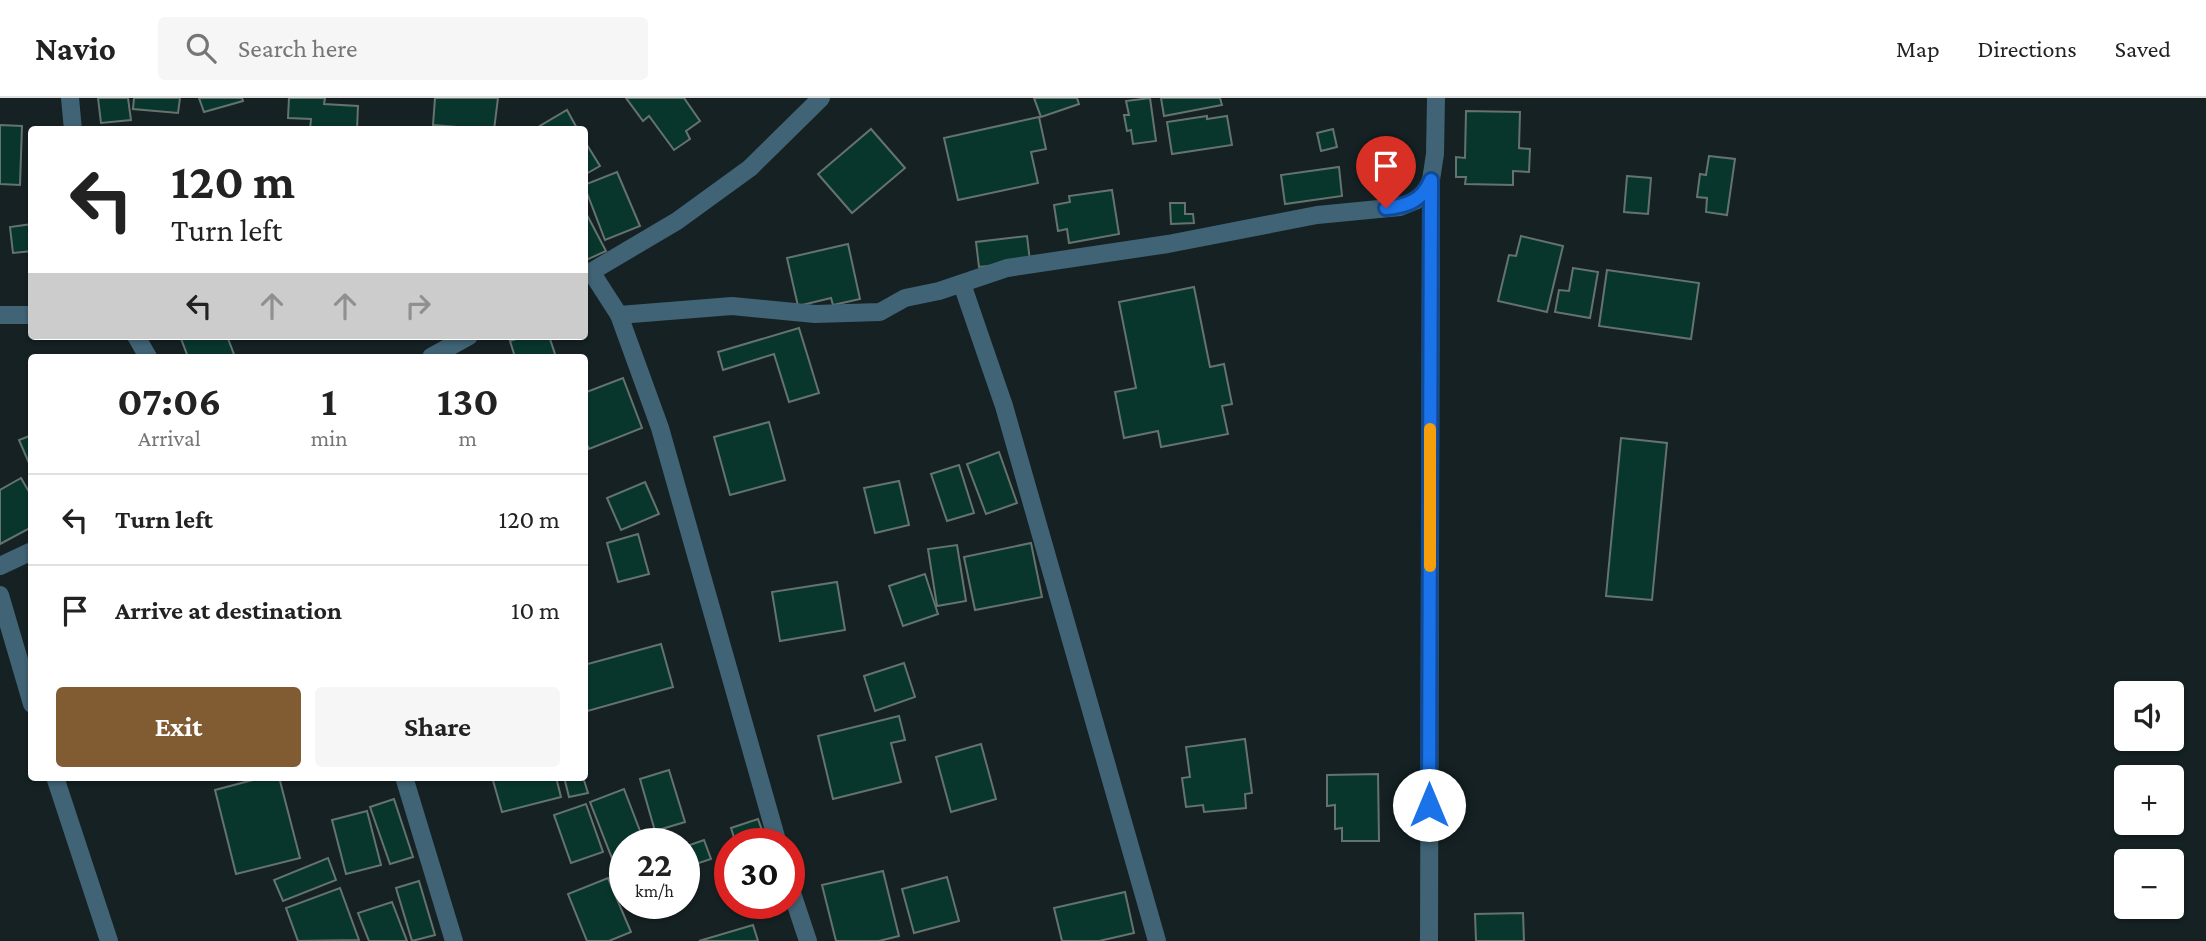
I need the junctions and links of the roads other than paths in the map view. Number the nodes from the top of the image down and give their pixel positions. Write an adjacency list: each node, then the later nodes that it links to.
1 (70, 98): 4 (street)
2 (821, 98): 6 (street)
3 (1436, 98): 5 (street)
4 (73, 126)
5 (1431, 180): 7 (street); 25 (street)
6 (588, 274): 10 (street)
7 (962, 284): 10 (street); 24 (street)
8 (0, 315): 9 (street)
9 (28, 315)
10 (619, 315): 19 (street)
11 (462, 340): 12 (street)
12 (436, 354)
13 (28, 553): 14 (street)
14 (0, 566)
15 (0, 595): 16 (street)
16 (28, 690)
17 (56, 781): 21 (street)
18 (405, 781): 22 (street)
19 (773, 828)
20 (801, 919): 23 (street)
21 (109, 941)
22 (454, 941)
23 (808, 941)
24 (1157, 941)
25 (1429, 941)

